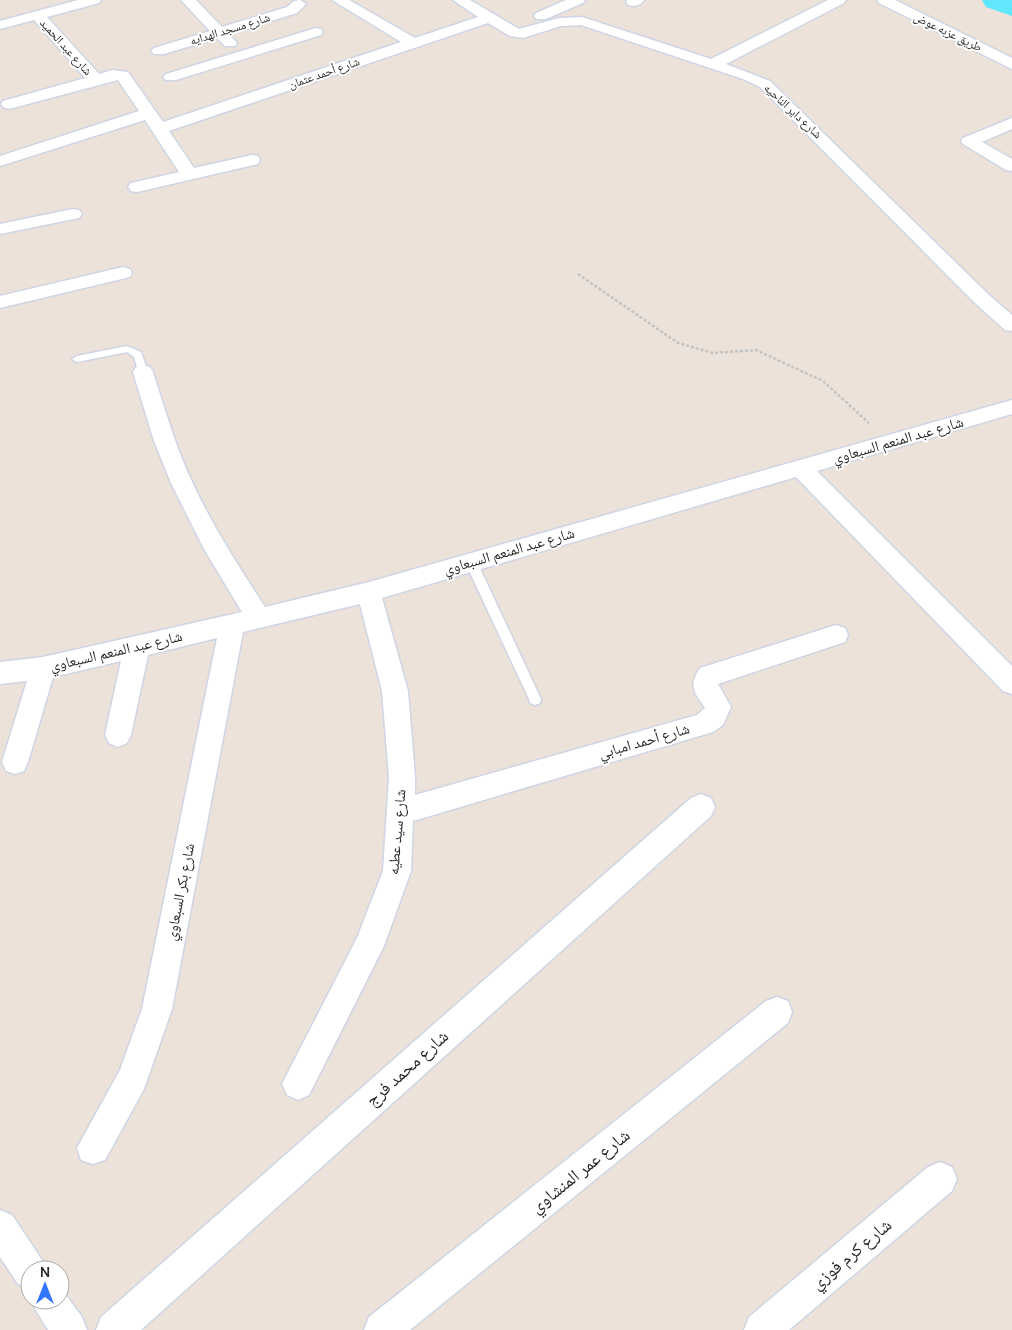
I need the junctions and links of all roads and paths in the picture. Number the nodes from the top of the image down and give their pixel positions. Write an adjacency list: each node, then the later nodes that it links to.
1 (94, 0): 11 (street)
2 (188, 0): 16 (street)
3 (278, 0): 10 (street)
4 (315, 0): 10 (street)
5 (339, 0): 18 (street)
6 (460, 0): 13 (street, شارع داير الناحيه)
7 (578, 0): 15 (street)
8 (839, 0): 21 (street)
9 (884, 0): 22 (street, طريق عزبه عوض)
10 (299, 4): 16 (street, شارع مسجد الهدايه)
11 (50, 5): 12 (street)
12 (37, 15): 14 (street); 24 (street, شارع عبد الحميد)
13 (489, 18): 15 (street, شارع داير الناحيه); 18 (street, شارع أحمد عثمان)
14 (0, 25)
15 (508, 29): 21 (street, شارع داير الناحيه)
16 (220, 32): 19 (street, شارع مسجد الهدايه); 20 (street)
17 (316, 32): 20 (street)
18 (413, 43): 28 (street, شارع أحمد عثمان)
19 (159, 51)
20 (242, 55): 23 (street)
21 (713, 64): 39 (street, شارع داير الناحيه)
22 (1012, 64)
23 (171, 77)
24 (95, 79): 25 (street); 26 (street)
25 (9, 104)
26 (149, 114): 28 (street); 30 (street)
27 (1012, 123): 31 (street)
28 (159, 129): 32 (street)
29 (252, 160): 32 (street)
30 (0, 161)
31 (1012, 166)
32 (190, 175): 33 (street)
33 (137, 187)
34 (73, 214): 35 (street)
35 (0, 229)
36 (122, 273): 38 (street)
37 (578, 274): 43 (path)
38 (0, 302)
39 (1012, 325)
40 (77, 359): 41 (lane)
41 (144, 372): 47 (street)
42 (1012, 407): 43 (street, شارع عبد المنعم السبعاوي)
43 (890, 442): 44 (street, شارع عبد المنعم السبعاوي)
44 (800, 468): 45 (street, شارع عبد المنعم السبعاوي); 52 (street)
45 (471, 562): 46 (street, شارع عبد المنعم السبعاوي); 53 (lane)
46 (369, 592): 47 (street, شارع عبد المنعم السبعاوي); 57 (street, شارع سيد عطيه)
47 (245, 621): 49 (street, شارع عبد المنعم السبعاوي); 60 (street, شارع بكر السبعاوي)
48 (836, 635): 57 (street, شارع أحمد امبابي)
49 (137, 647): 50 (street, شارع عبد المنعم السبعاوي); 54 (street)
50 (43, 668): 51 (street, شارع عبد المنعم السبعاوي); 55 (street)
51 (0, 673)
52 (1012, 683)
53 (535, 699)
54 (118, 734)
55 (15, 762)
56 (701, 807): 66 (street, شارع محمد فرج)
57 (400, 812): 59 (street, شارع سيد عطيه)
58 (777, 1012): 67 (street, شارع عمر المنشاوي)
59 (298, 1084)
60 (93, 1148)
61 (940, 1178): 68 (street, شارع كرم فوزي)
62 (0, 1227): 63 (street)
63 (22, 1260)
64 (56, 1310): 65 (street)
65 (69, 1330)
66 (114, 1330)
67 (382, 1330)
68 (762, 1330)

